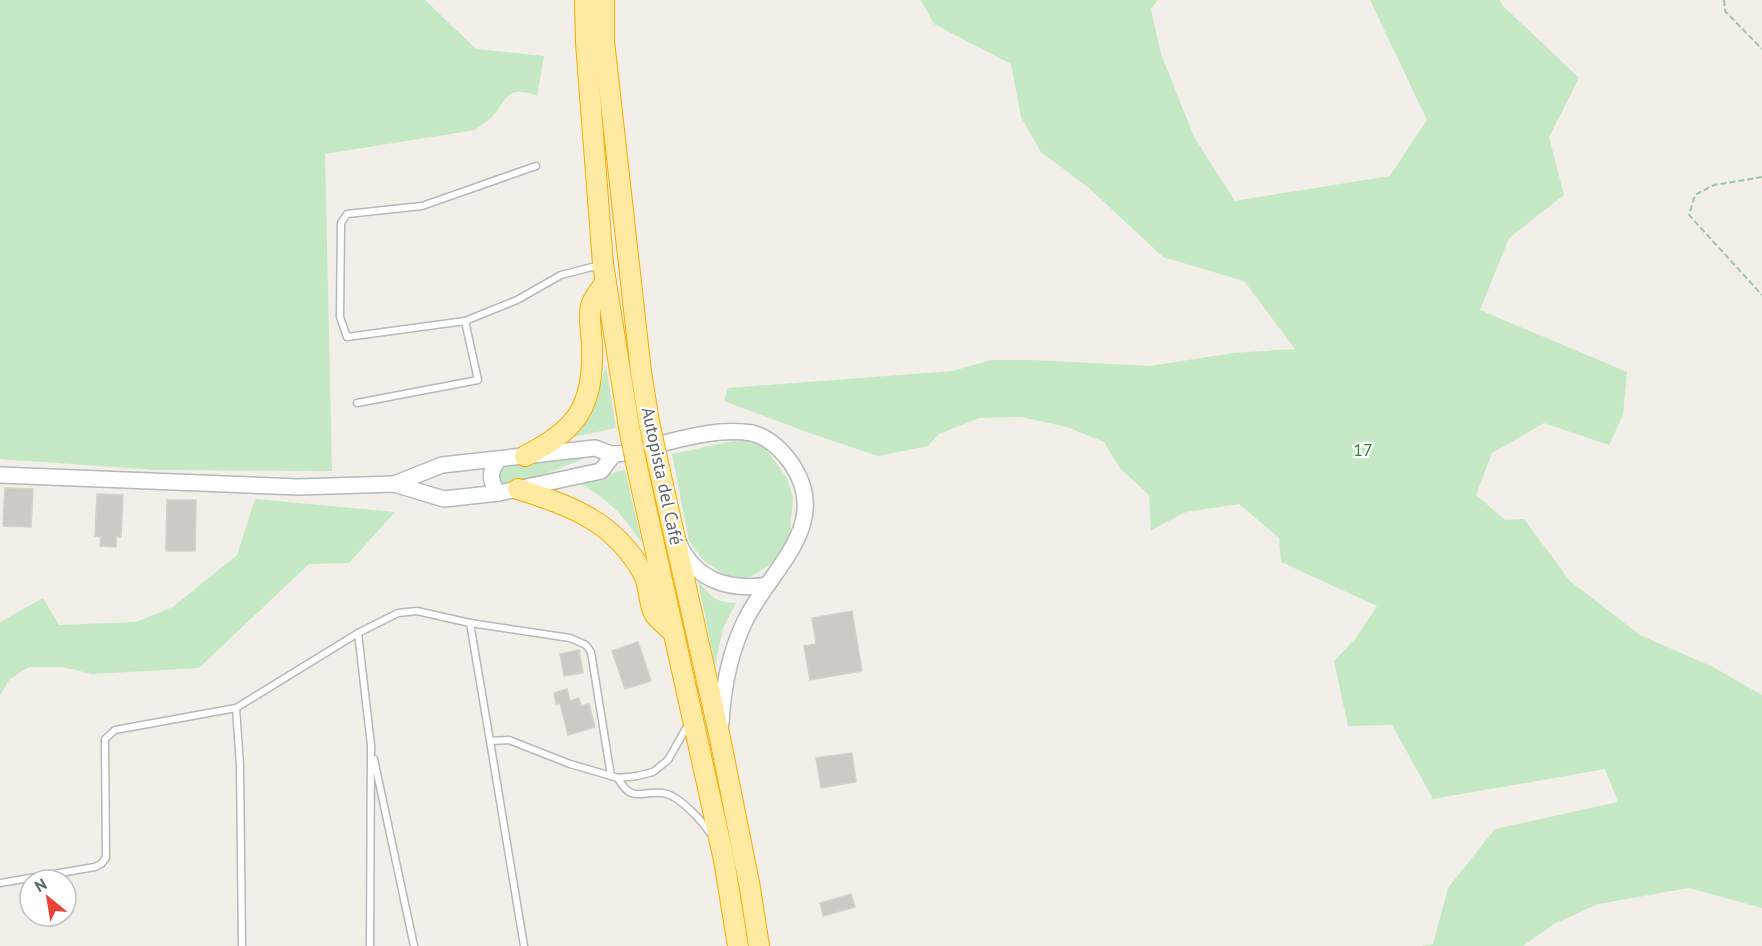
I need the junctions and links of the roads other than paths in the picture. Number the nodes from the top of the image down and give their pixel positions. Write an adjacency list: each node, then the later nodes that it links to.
1 (585, 0): 4 (highway, Autopista del Café)
2 (604, 0): 13 (highway, Autopista del Café, bridge)
3 (536, 166): 5 (lane)
4 (604, 273): 5 (lane); 8 (highway); 17 (highway, Autopista del Café, bridge)
5 (465, 321): 6 (lane)
6 (357, 403)
7 (614, 454): 8 (street); 12 (street); 14 (street)
8 (525, 456): 9 (street)
9 (499, 459): 11 (street); 12 (street)
10 (0, 475): 11 (street)
11 (394, 484): 12 (street)
12 (508, 491): 17 (highway)
13 (673, 531): 14 (street); 20 (highway, Autopista del Café)
14 (767, 585): 20 (street)
15 (470, 623): 16 (lane); 21 (lane); 23 (lane)
16 (358, 633): 18 (lane); 22 (lane)
17 (674, 633): 19 (highway, Autopista del Café)
18 (236, 708): 25 (lane); 26 (lane)
19 (692, 717): 23 (lane); 24 (highway, Autopista del Café)
20 (720, 738): 31 (highway, Autopista del Café)
21 (489, 741): 23 (lane); 29 (lane)
22 (371, 746): 27 (lane); 28 (lane)
23 (614, 777): 24 (lane)
24 (720, 846): 30 (highway, Autopista del Café)
25 (0, 883)
26 (242, 946)
27 (370, 946)
28 (414, 946)
29 (524, 946)
30 (738, 946)
31 (759, 946)

